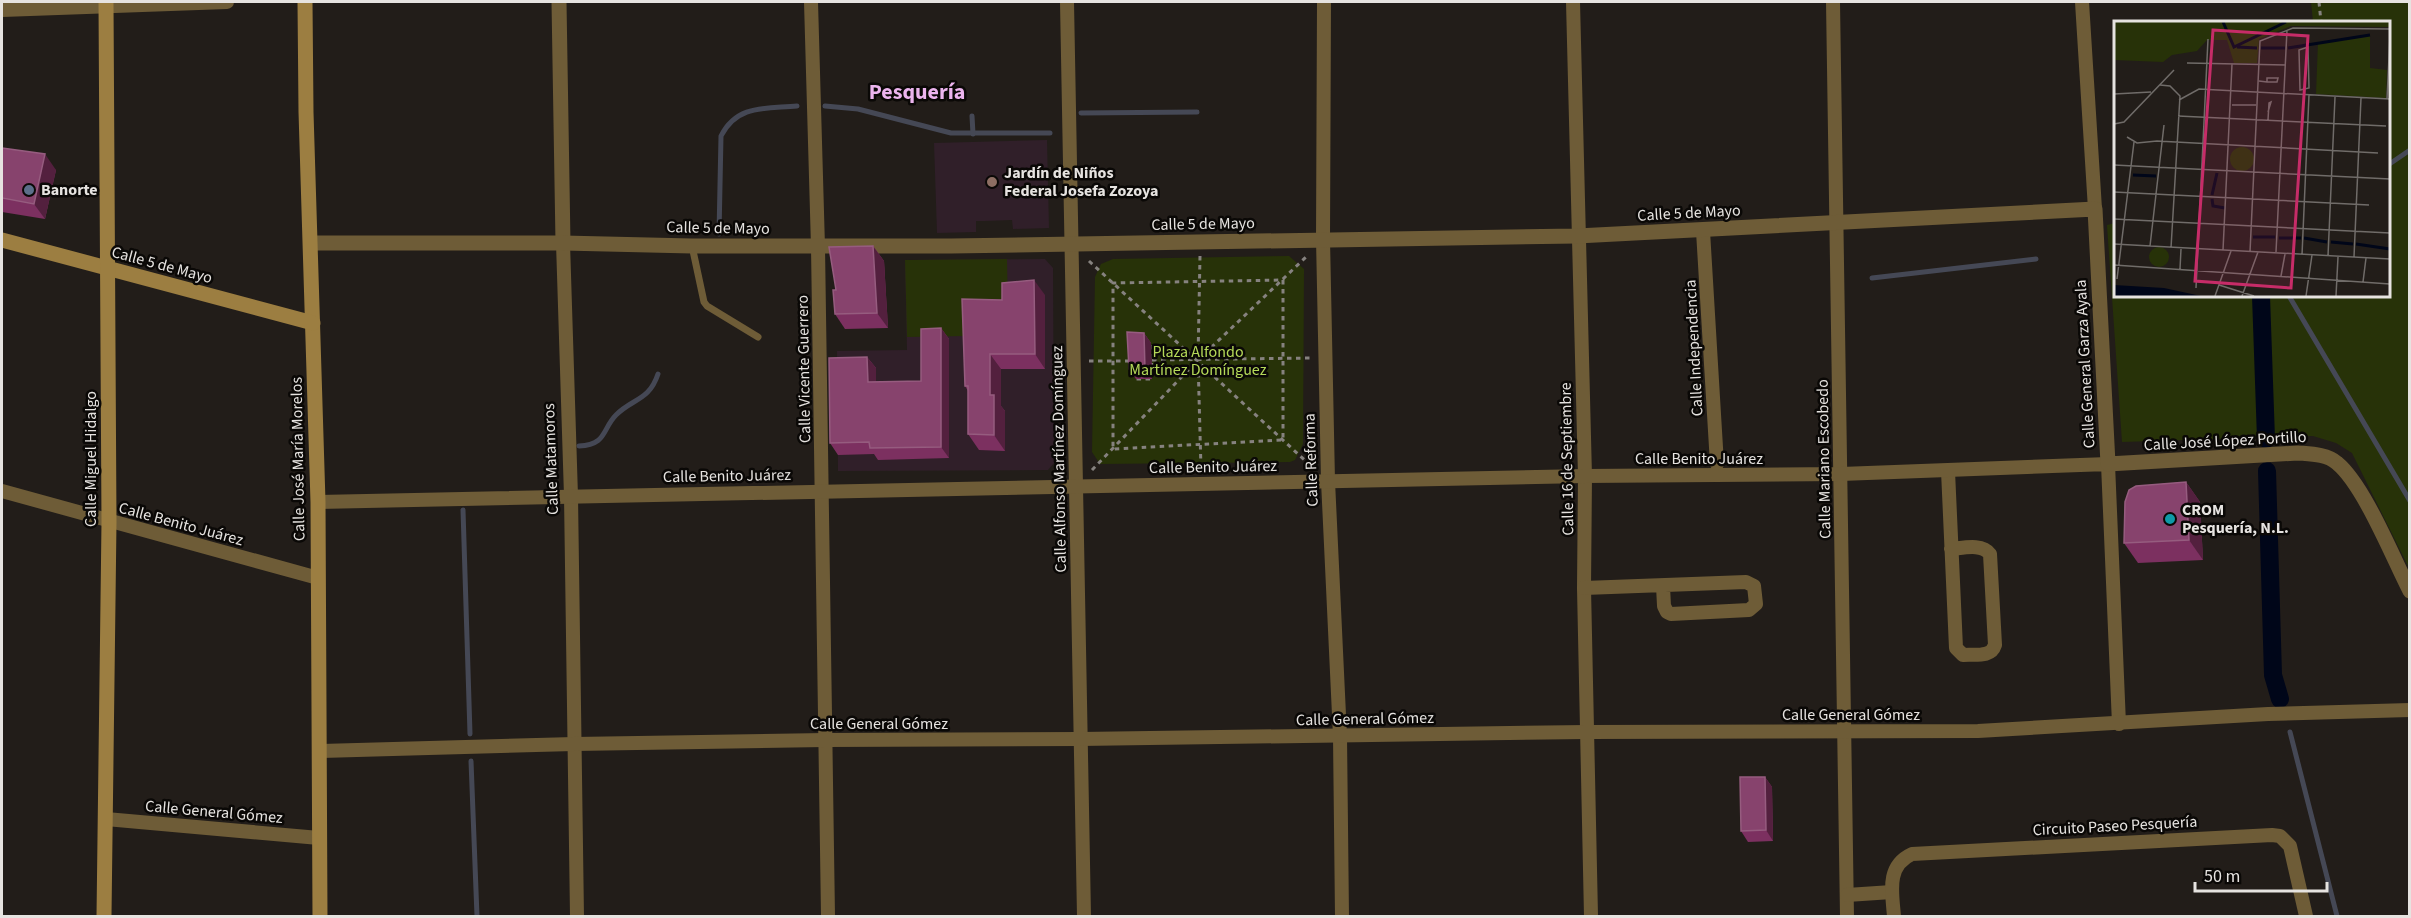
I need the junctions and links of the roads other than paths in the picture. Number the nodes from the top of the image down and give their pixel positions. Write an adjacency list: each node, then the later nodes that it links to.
1 (227, 2): 10 (street)
2 (305, 2): 18 (main road, Calle José María Morelos)
3 (560, 2): 19 (street, Calle Matamoros)
4 (811, 2): 22 (street, Calle Vicente Guerrero)
5 (1067, 2): 20 (street, Calle Alfonso Martínez Domínguez)
6 (1324, 2): 16 (street, Calle Reforma)
7 (1573, 2): 15 (street, Calle 16 de Septiembre)
8 (1833, 2): 13 (street, Calle Mariano Escobedo)
9 (2082, 2): 12 (street, Calle General Garza Ayala)
10 (106, 4): 11 (street); 23 (main road, Calle Miguel Hidalgo)
11 (2, 10)
12 (2095, 209): 13 (street, Calle 5 de Mayo); 27 (street, Calle General Garza Ayala)
13 (1836, 223): 14 (street, Calle 5 de Mayo); 29 (street, Calle Mariano Escobedo)
14 (1703, 231): 15 (street, Calle 5 de Mayo); 26 (street, Calle Independencia)
15 (1577, 236): 16 (street, Calle 5 de Mayo); 30 (street, Calle 16 de Septiembre)
16 (1323, 239): 20 (street, Calle 5 de Mayo); 31 (street, Calle Reforma)
17 (2, 240): 23 (main road, Calle 5 de Mayo)
18 (311, 243): 19 (street, Calle 5 de Mayo); 24 (main road, Calle José María Morelos)
19 (563, 243): 21 (street, Calle 5 de Mayo); 35 (street, Calle Matamoros)
20 (1072, 245): 22 (street, Calle 5 de Mayo); 32 (street, Calle Alfonso Martínez Domínguez)
21 (692, 246): 22 (street, Calle 5 de Mayo); 25 (lane)
22 (818, 247): 33 (street, Calle Vicente Guerrero)
23 (109, 269): 24 (main road, Calle 5 de Mayo); 37 (main road, Calle Miguel Hidalgo)
24 (313, 323): 36 (main road, Calle José María Morelos)
25 (758, 337)
26 (1717, 464)
27 (2109, 464): 28 (street, Calle Benito Juárez); 42 (street, Calle José López Portillo); 44 (street, Calle General Garza Ayala)
28 (1948, 471): 29 (street, Calle Benito Juárez); 38 (street)
29 (1841, 474): 30 (street, Calle Benito Juárez); 46 (street, Calle Mariano Escobedo)
30 (1585, 476): 31 (street, Calle Benito Juárez); 41 (street, Calle 16 de Septiembre)
31 (1328, 481): 32 (street, Calle Benito Juárez); 47 (street, Calle Reforma)
32 (1076, 486): 33 (street, Calle Benito Juárez); 48 (street, Calle Alfonso Martínez Domínguez)
33 (822, 490): 35 (street, Calle Benito Juárez); 49 (street, Calle Vicente Guerrero)
34 (2, 491): 37 (street, Calle Benito Juárez)
35 (571, 496): 36 (street, Calle Benito Juárez); 50 (street, Calle Matamoros)
36 (318, 502): 39 (main road, Calle José María Morelos)
37 (109, 522): 39 (street, Calle Benito Juárez); 52 (main road, Calle Miguel Hidalgo)
38 (1951, 549): 38 (street)
39 (318, 578): 51 (main road, Calle José María Morelos)
40 (1663, 586): 40 (street); 41 (street)
41 (1584, 588): 45 (street, Calle 16 de Septiembre)
42 (2409, 591)
43 (2409, 710): 44 (street, Calle General Gómez)
44 (2119, 724): 46 (street, Calle General Gómez)
45 (1587, 732): 46 (street, Calle General Gómez); 47 (street, Calle General Gómez); 62 (street, Calle 16 de Septiembre)
46 (1843, 732): 55 (street, Calle Mariano Escobedo)
47 (1340, 736): 48 (street, Calle General Gómez); 61 (street, Calle Reforma)
48 (1080, 739): 49 (street, Calle General Gómez); 60 (street, Calle Alfonso Martínez Domínguez)
49 (825, 740): 50 (street, Calle General Gómez); 59 (street, Calle Vicente Guerrero)
50 (574, 744): 51 (street, Calle General Gómez); 58 (street, Calle Matamoros)
51 (321, 751): 53 (main road, Calle José María Morelos)
52 (106, 819): 53 (street, Calle General Gómez); 56 (main road, Calle Miguel Hidalgo)
53 (319, 838): 57 (main road, Calle José María Morelos)
54 (1892, 892): 55 (street); 64 (street, Circuito Paseo Pesquería); 65 (street, Circuito Paseo Pesquería)
55 (1847, 895): 63 (street, Calle Mariano Escobedo)
56 (104, 916)
57 (320, 916)
58 (577, 916)
59 (828, 916)
60 (1084, 916)
61 (1342, 916)
62 (1591, 916)
63 (1847, 916)
64 (1894, 916)
65 (2306, 916)

